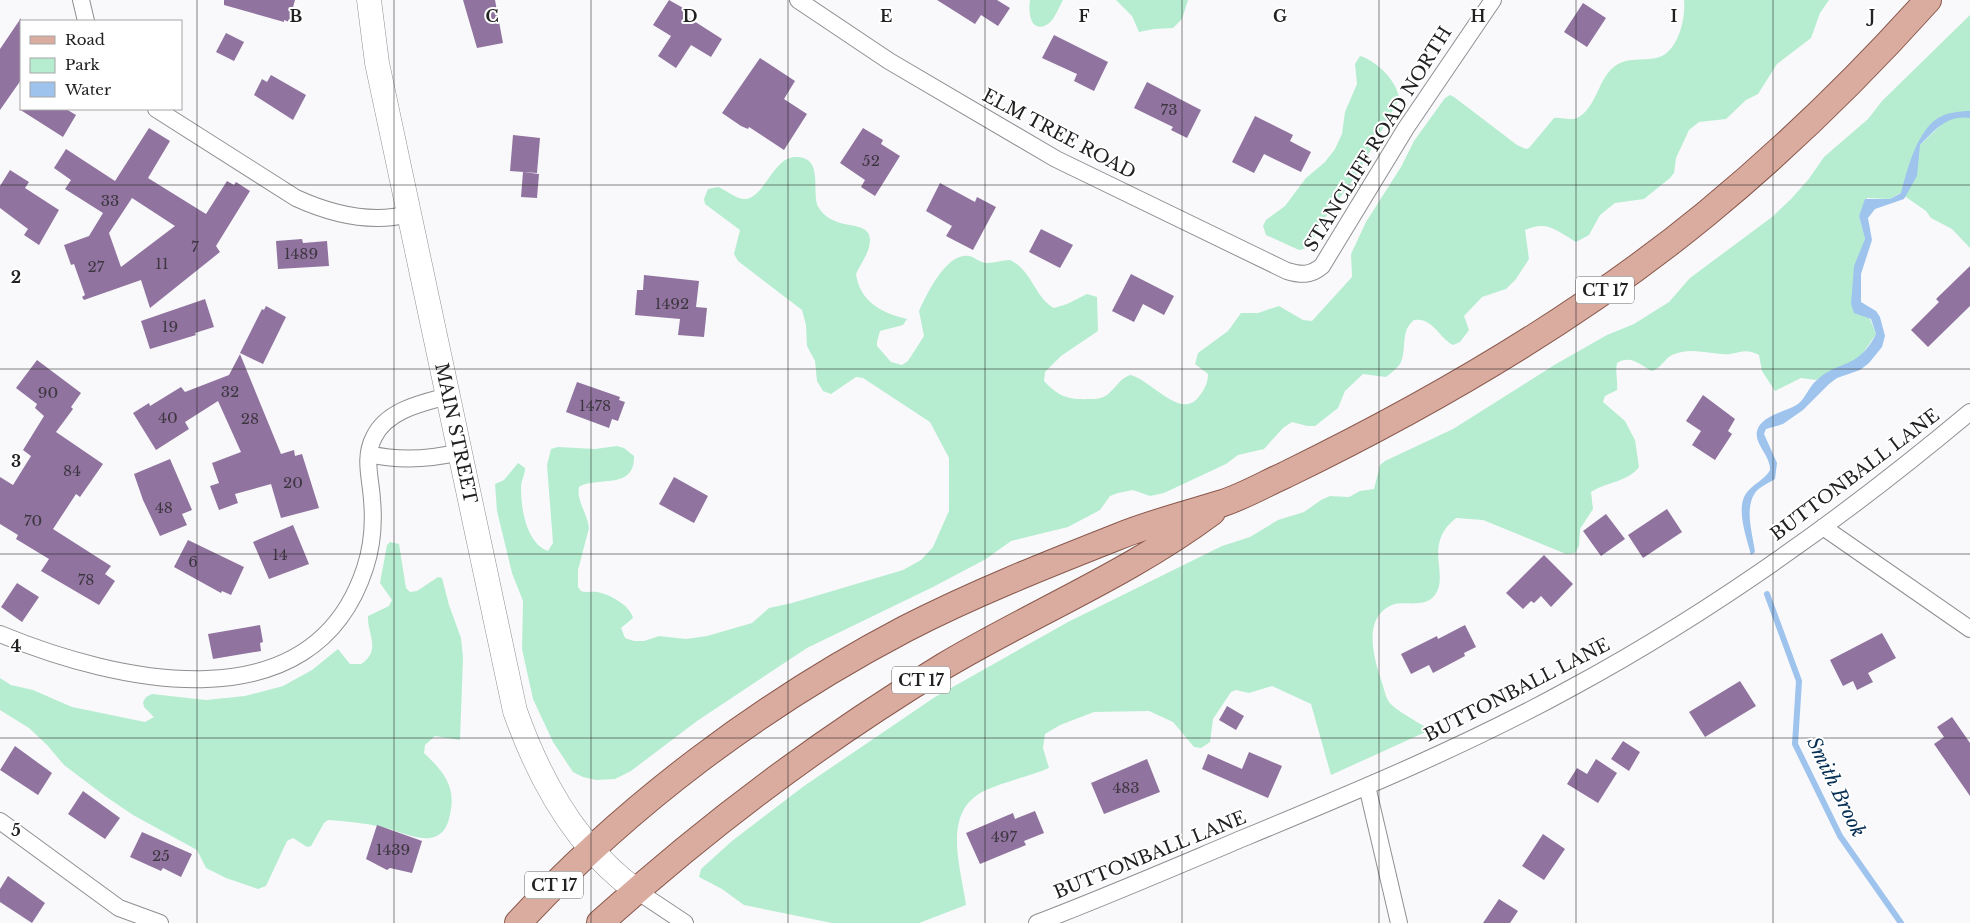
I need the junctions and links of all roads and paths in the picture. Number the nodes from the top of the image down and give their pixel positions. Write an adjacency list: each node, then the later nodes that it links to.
1 (80, 0): 6 (street)
2 (368, 0): 8 (main road, MAIN STREET)
3 (798, 0): 9 (street, ELM TREE ROAD)
4 (1492, 0): 9 (street, STANCLIFF ROAD NORTH)
5 (1928, 0): 14 (main road, CT 17)
6 (86, 20)
7 (158, 110): 8 (street)
8 (409, 214): 10 (main road, MAIN STREET)
9 (1313, 274)
10 (448, 396): 12 (main road, MAIN STREET); 13 (street)
11 (1970, 412): 15 (street, BUTTONBALL LANE)
12 (460, 452): 13 (street); 20 (main road, MAIN STREET)
13 (369, 454): 17 (street)
14 (1226, 502): 20 (main road, CT 17); 21 (main road, CT 17)
15 (1823, 527): 16 (street); 18 (street, BUTTONBALL LANE)
16 (1970, 629)
17 (0, 634)
18 (1367, 786): 26 (street, BUTTONBALL LANE); 27 (street)
19 (0, 821): 22 (street)
20 (592, 849): 21 (main road, MAIN STREET); 23 (main road, CT 17)
21 (637, 891): 24 (main road, CT 17); 25 (street)
22 (160, 923)
23 (518, 923)
24 (600, 923)
25 (685, 923)
26 (1037, 923)
27 (1399, 923)

